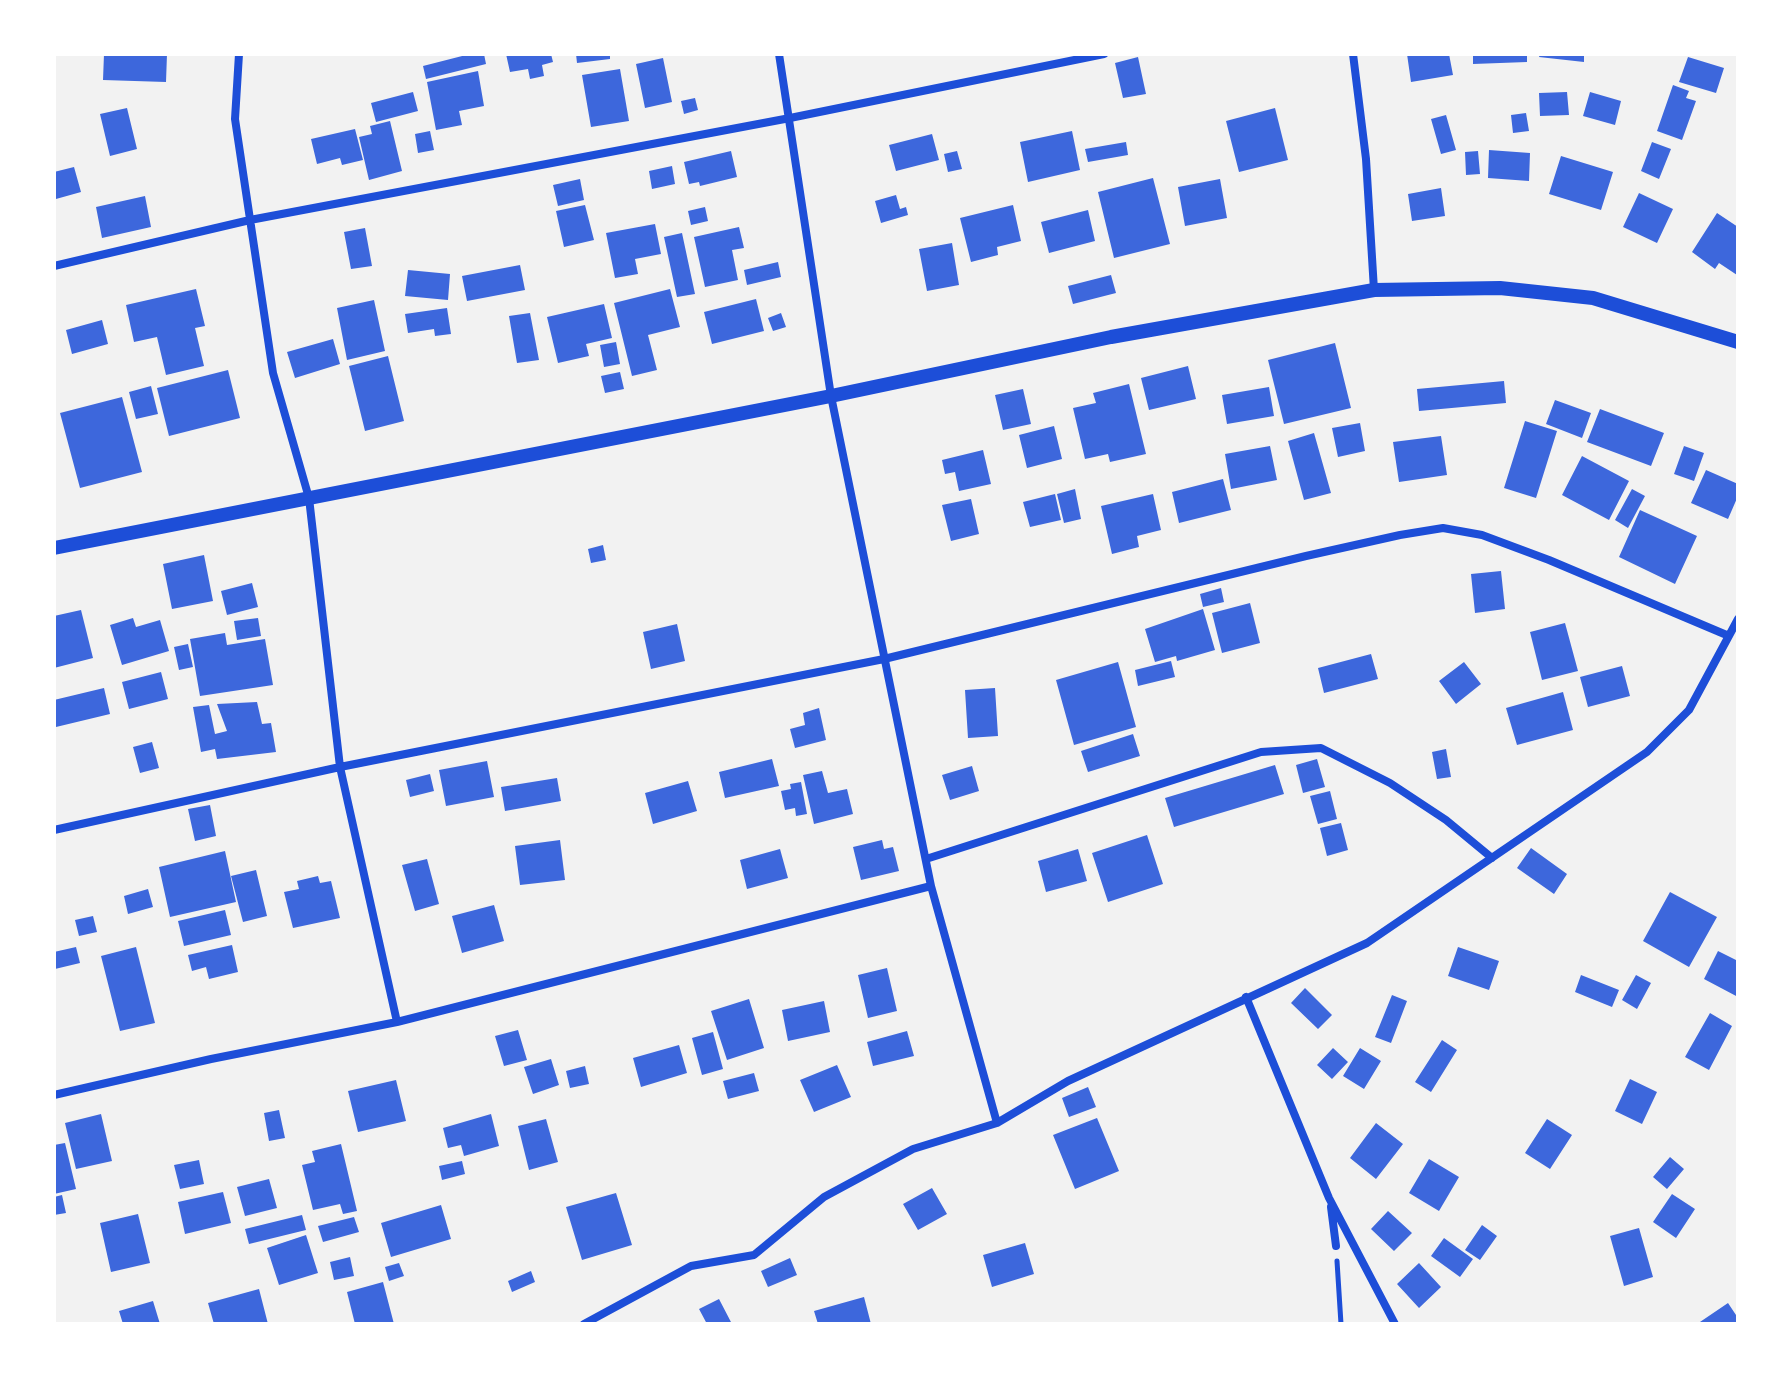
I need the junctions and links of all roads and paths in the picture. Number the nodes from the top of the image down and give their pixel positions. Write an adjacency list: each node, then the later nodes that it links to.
1 (239, 54): 6 (street)
2 (779, 54): 5 (street)
3 (1104, 54): 5 (street)
4 (1353, 54): 8 (street)
5 (790, 118): 6 (street); 10 (street)
6 (250, 220): 7 (street); 11 (street)
7 (54, 266)
8 (1374, 290): 9 (street); 10 (street)
9 (1738, 342)
10 (831, 396): 11 (street); 15 (street)
11 (309, 498): 12 (street); 16 (street)
12 (54, 548)
13 (1738, 619): 14 (street)
14 (1729, 636): 15 (street); 18 (street)
15 (884, 659): 16 (street); 19 (street)
16 (340, 767): 17 (street); 22 (street)
17 (54, 830)
18 (1492, 858): 19 (street); 21 (street)
19 (926, 859): 20 (street)
20 (931, 886): 22 (street); 24 (street)
21 (1246, 997): 24 (street); 25 (street)
22 (397, 1022): 23 (street)
23 (54, 1095)
24 (997, 1123): 27 (street)
25 (1329, 1198): 26 (street); 29 (street)
26 (1336, 1246): 28 (path)
27 (584, 1324)
28 (1341, 1324)
29 (1395, 1324)

